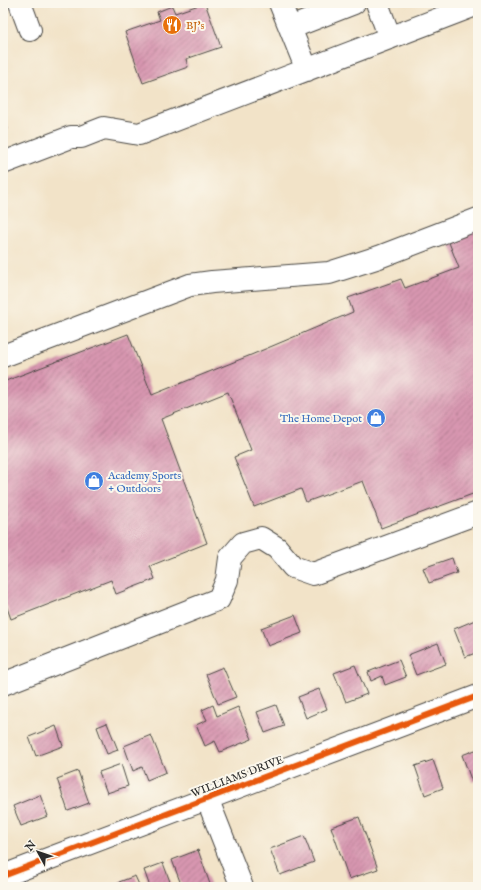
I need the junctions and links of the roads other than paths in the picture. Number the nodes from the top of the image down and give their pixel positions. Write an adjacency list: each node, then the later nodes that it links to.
1 (20, 3): 7 (street)
2 (280, 3): 6 (street)
3 (354, 3): 6 (street)
4 (377, 3): 8 (street)
5 (478, 4): 8 (street)
6 (290, 28): 9 (street)
7 (30, 30)
8 (390, 38): 9 (street)
9 (307, 70): 10 (street)
10 (3, 163)
11 (478, 219): 12 (street)
12 (3, 356)
13 (478, 513): 14 (street)
14 (3, 684)
15 (478, 696): 16 (street, WILLIAMS DRIVE)
16 (207, 798): 17 (street, WILLIAMS DRIVE); 18 (street)
17 (3, 876)
18 (242, 887)

